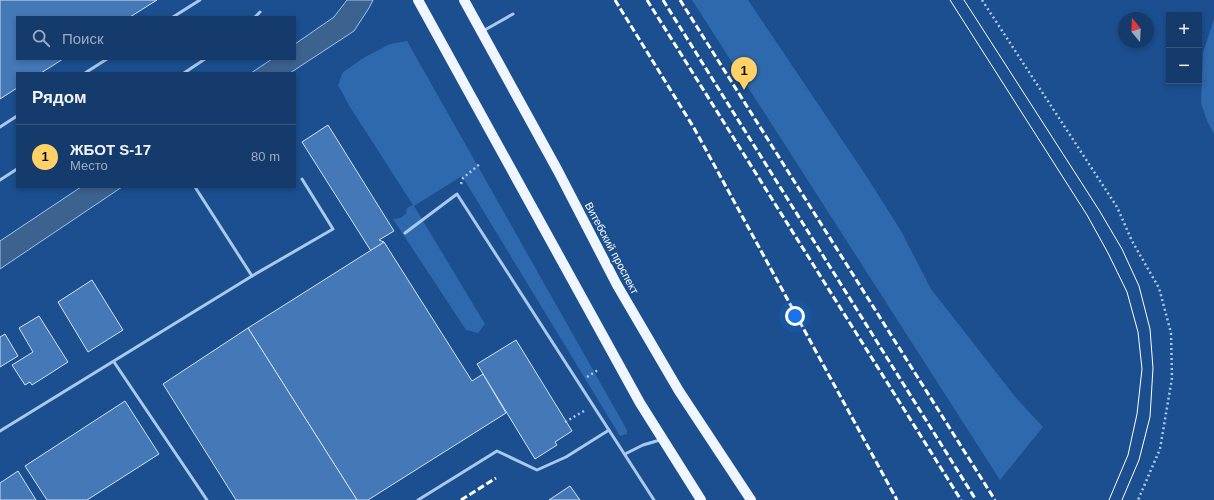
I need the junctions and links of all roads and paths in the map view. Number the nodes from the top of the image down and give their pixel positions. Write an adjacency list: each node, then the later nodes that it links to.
1 (200, 0): 7 (lane)
2 (418, 0): 31 (main road)
3 (464, 0): 9 (main road, Витебский проспект)
4 (982, 0): 38 (path)
5 (260, 12): 8 (lane)
6 (513, 14): 9 (lane)
7 (175, 16)
8 (256, 16)
9 (481, 32): 37 (main road, Витебский проспект)
10 (105, 60): 12 (lane)
11 (204, 60): 13 (lane)
12 (87, 72)
13 (186, 72)
14 (16, 117): 15 (lane)
15 (0, 127)
16 (481, 163): 18 (path)
17 (16, 170): 20 (lane)
18 (463, 178)
19 (302, 179): 23 (lane)
20 (0, 180)
21 (196, 188): 23 (lane)
22 (405, 233): 29 (lane)
23 (252, 276): 24 (lane)
24 (114, 362): 30 (lane); 33 (lane)
25 (598, 370): 26 (path)
26 (587, 377)
27 (571, 419): 28 (path)
28 (566, 422)
29 (609, 430): 32 (lane); 34 (lane)
30 (0, 431)
31 (662, 439): 32 (lane); 36 (main road)
32 (625, 454): 35 (lane)
33 (207, 500)
34 (418, 500)
35 (654, 500)
36 (701, 500)
37 (751, 500)
38 (1138, 500)

